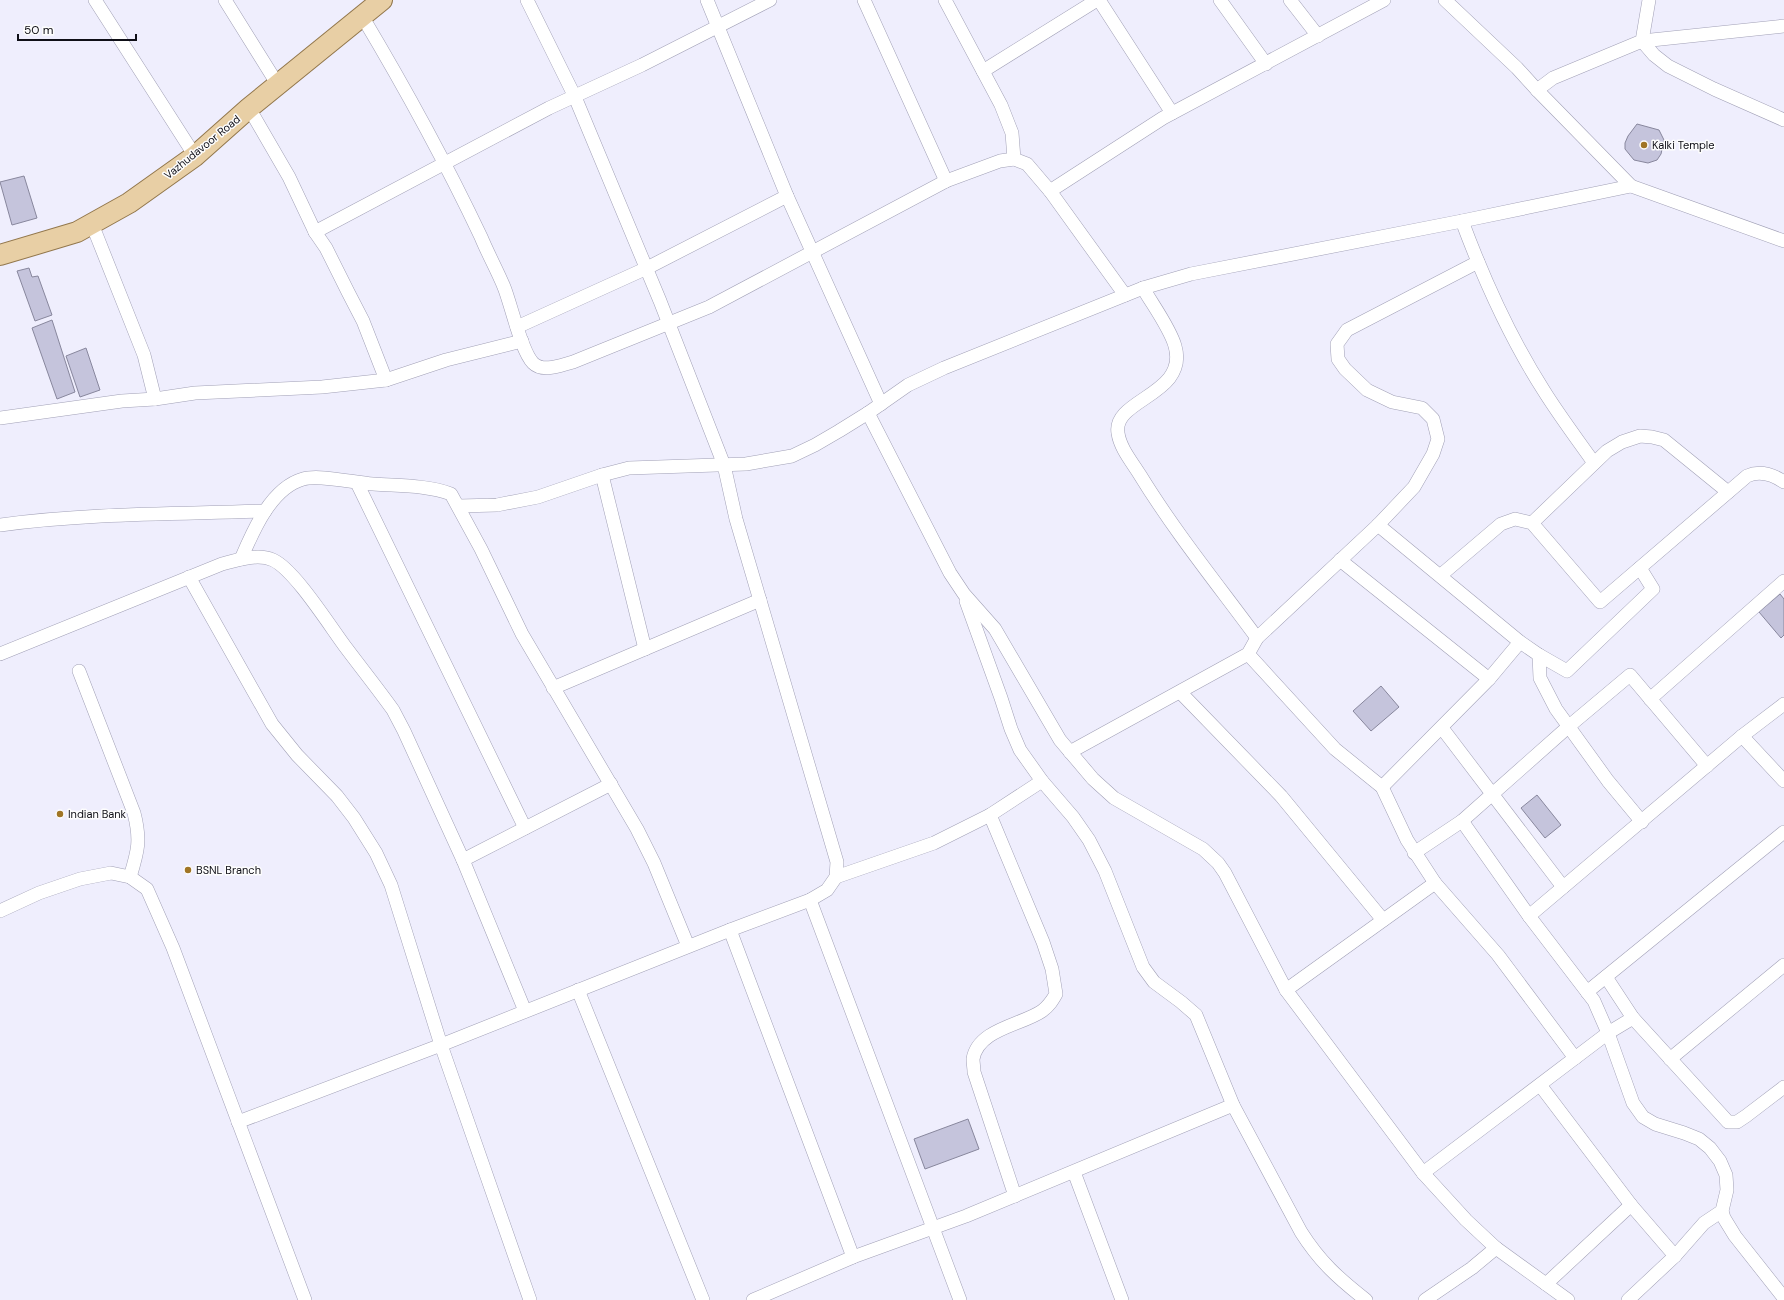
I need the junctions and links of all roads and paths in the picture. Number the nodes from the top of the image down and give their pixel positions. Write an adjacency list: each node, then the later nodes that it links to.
1 (95, 0): 28 (street)
2 (225, 0): 22 (street)
3 (382, 0): 15 (main road, Vazhudavoor Road)
4 (527, 0): 24 (street)
5 (707, 0): 17 (street)
6 (770, 0): 17 (street)
7 (864, 0): 31 (street)
8 (945, 0): 21 (street)
9 (1098, 0): 21 (street); 26 (street)
10 (1220, 0): 20 (street)
11 (1290, 0): 18 (street)
12 (1384, 0): 18 (street)
13 (1649, 0): 19 (street)
14 (1452, 2): 23 (street)
15 (362, 16): 22 (main road, Vazhudavoor Road); 30 (street)
16 (1784, 26): 19 (street)
17 (718, 27): 24 (street); 34 (street)
18 (1318, 36): 20 (street)
19 (1642, 41): 23 (street); 27 (street)
20 (1266, 64): 26 (street)
21 (983, 71): 29 (street)
22 (278, 85): 25 (main road, Vazhudavoor Road)
23 (1537, 90): 32 (street)
24 (575, 97): 30 (street); 42 (street)
25 (249, 108): 28 (main road, Vazhudavoor Road); 37 (street)
26 (1172, 113): 33 (street)
27 (1784, 120)
28 (195, 156): 36 (main road, Vazhudavoor Road)
29 (1014, 159): 31 (street); 33 (street)
30 (445, 163): 37 (street); 46 (street)
31 (946, 181): 39 (street)
32 (1631, 186): 35 (street); 38 (street)
33 (1050, 191): 44 (street)
34 (787, 196): 39 (street); 42 (street)
35 (1462, 221): 41 (street); 43 (street)
36 (92, 224): 40 (main road, Vazhudavoor Road); 49 (street)
37 (316, 232): 48 (street)
38 (1784, 241)
39 (811, 252): 45 (street); 50 (street)
40 (0, 255)
41 (1478, 262): 53 (street); 63 (street)
42 (647, 268): 45 (street); 46 (street)
43 (1143, 288): 44 (street); 72 (street)
44 (1125, 295): 50 (street)
45 (669, 325): 47 (street); 54 (street)
46 (517, 327): 47 (street)
47 (522, 341): 48 (street)
48 (386, 380): 49 (street)
49 (155, 400): 52 (street)
50 (881, 404): 51 (street)
51 (868, 413): 54 (street); 70 (street)
52 (0, 418)
53 (1594, 463): 58 (street); 61 (street)
54 (724, 465): 55 (street); 71 (street)
55 (602, 475): 59 (street); 74 (street)
56 (1784, 482): 58 (street)
57 (357, 483): 59 (street); 60 (street); 97 (street)
58 (1728, 492): 66 (street)
59 (459, 506): 80 (street)
60 (265, 511): 62 (street); 64 (street)
61 (1532, 523): 66 (street); 67 (street)
62 (0, 525)
63 (1378, 525): 65 (street); 67 (street)
64 (240, 559): 68 (street); 100 (street)
65 (1340, 560): 72 (street); 79 (street)
66 (1640, 568): 77 (street)
67 (1440, 576): 73 (street)
68 (189, 578): 75 (street); 119 (street)
69 (1784, 581): 82 (street)
70 (964, 594): 87 (street); 89 (street)
71 (760, 600): 74 (street); 102 (street)
72 (1257, 638): 76 (street)
73 (1520, 642): 77 (street); 79 (street)
74 (645, 649): 80 (street)
75 (0, 654)
76 (1248, 654): 81 (street); 92 (street)
77 (1539, 655): 84 (street)
78 (79, 670): 101 (street)
79 (1489, 679): 85 (street)
80 (553, 688): 91 (street)
81 (1180, 692): 87 (street); 108 (street)
82 (1650, 699): 84 (street); 88 (street)
83 (1784, 704): 86 (street)
84 (1568, 727): 93 (street); 96 (street)
85 (1442, 728): 92 (street); 93 (street)
86 (1742, 736): 88 (street); 90 (street)
87 (1070, 752): 114 (street)
88 (1707, 766): 96 (street)
89 (1042, 781): 94 (street); 124 (street)
90 (1784, 781)
91 (611, 784): 97 (street); 110 (street)
92 (1382, 787): 99 (street)
93 (1492, 794): 95 (street); 104 (street)
94 (990, 815): 102 (street); 128 (street)
95 (1462, 821): 99 (street); 107 (street)
96 (1642, 822): 104 (street)
97 (525, 828): 100 (street)
98 (1784, 832): 112 (street)
99 (1414, 853): 103 (street)
100 (463, 860): 116 (street)
101 (130, 877): 106 (street); 125 (street)
102 (836, 878): 105 (street)
103 (1435, 883): 108 (street); 120 (street)
104 (1563, 887): 107 (street)
105 (810, 900): 109 (street); 131 (street)
106 (0, 911)
107 (1529, 916): 115 (street)
108 (1383, 920): 114 (street)
109 (730, 930): 110 (street); 134 (street)
110 (688, 946): 113 (street)
111 (1784, 965): 121 (street)
112 (1606, 977): 115 (street); 117 (street)
113 (578, 990): 116 (street); 139 (street)
114 (1286, 990): 127 (street)
115 (1586, 992): 118 (street)
116 (525, 1011): 119 (street)
117 (1633, 1018): 118 (street); 121 (street)
118 (1608, 1033): 120 (street); 130 (street)
119 (441, 1044): 125 (street); 138 (street)
120 (1575, 1058): 122 (street)
121 (1670, 1059): 123 (street)
122 (1540, 1085): 127 (street); 129 (street)
123 (1784, 1087)
124 (1233, 1106): 126 (street); 143 (street)
125 (238, 1122): 137 (street)
126 (1074, 1172): 128 (street); 142 (street)
127 (1423, 1173): 132 (street)
128 (1015, 1196): 131 (street)
129 (1632, 1204): 133 (street); 135 (street)
130 (1722, 1211): 133 (street); 136 (street)
131 (932, 1228): 134 (street); 141 (street)
132 (1496, 1248): 135 (street); 144 (street)
133 (1675, 1256): 146 (street)
134 (853, 1257): 140 (street)
135 (1546, 1284): 145 (street)
136 (1784, 1298)
137 (305, 1300)
138 (530, 1300)
139 (703, 1300)
140 (753, 1300)
141 (960, 1300)
142 (1122, 1300)
143 (1366, 1300)
144 (1425, 1300)
145 (1568, 1300)
146 (1628, 1300)

